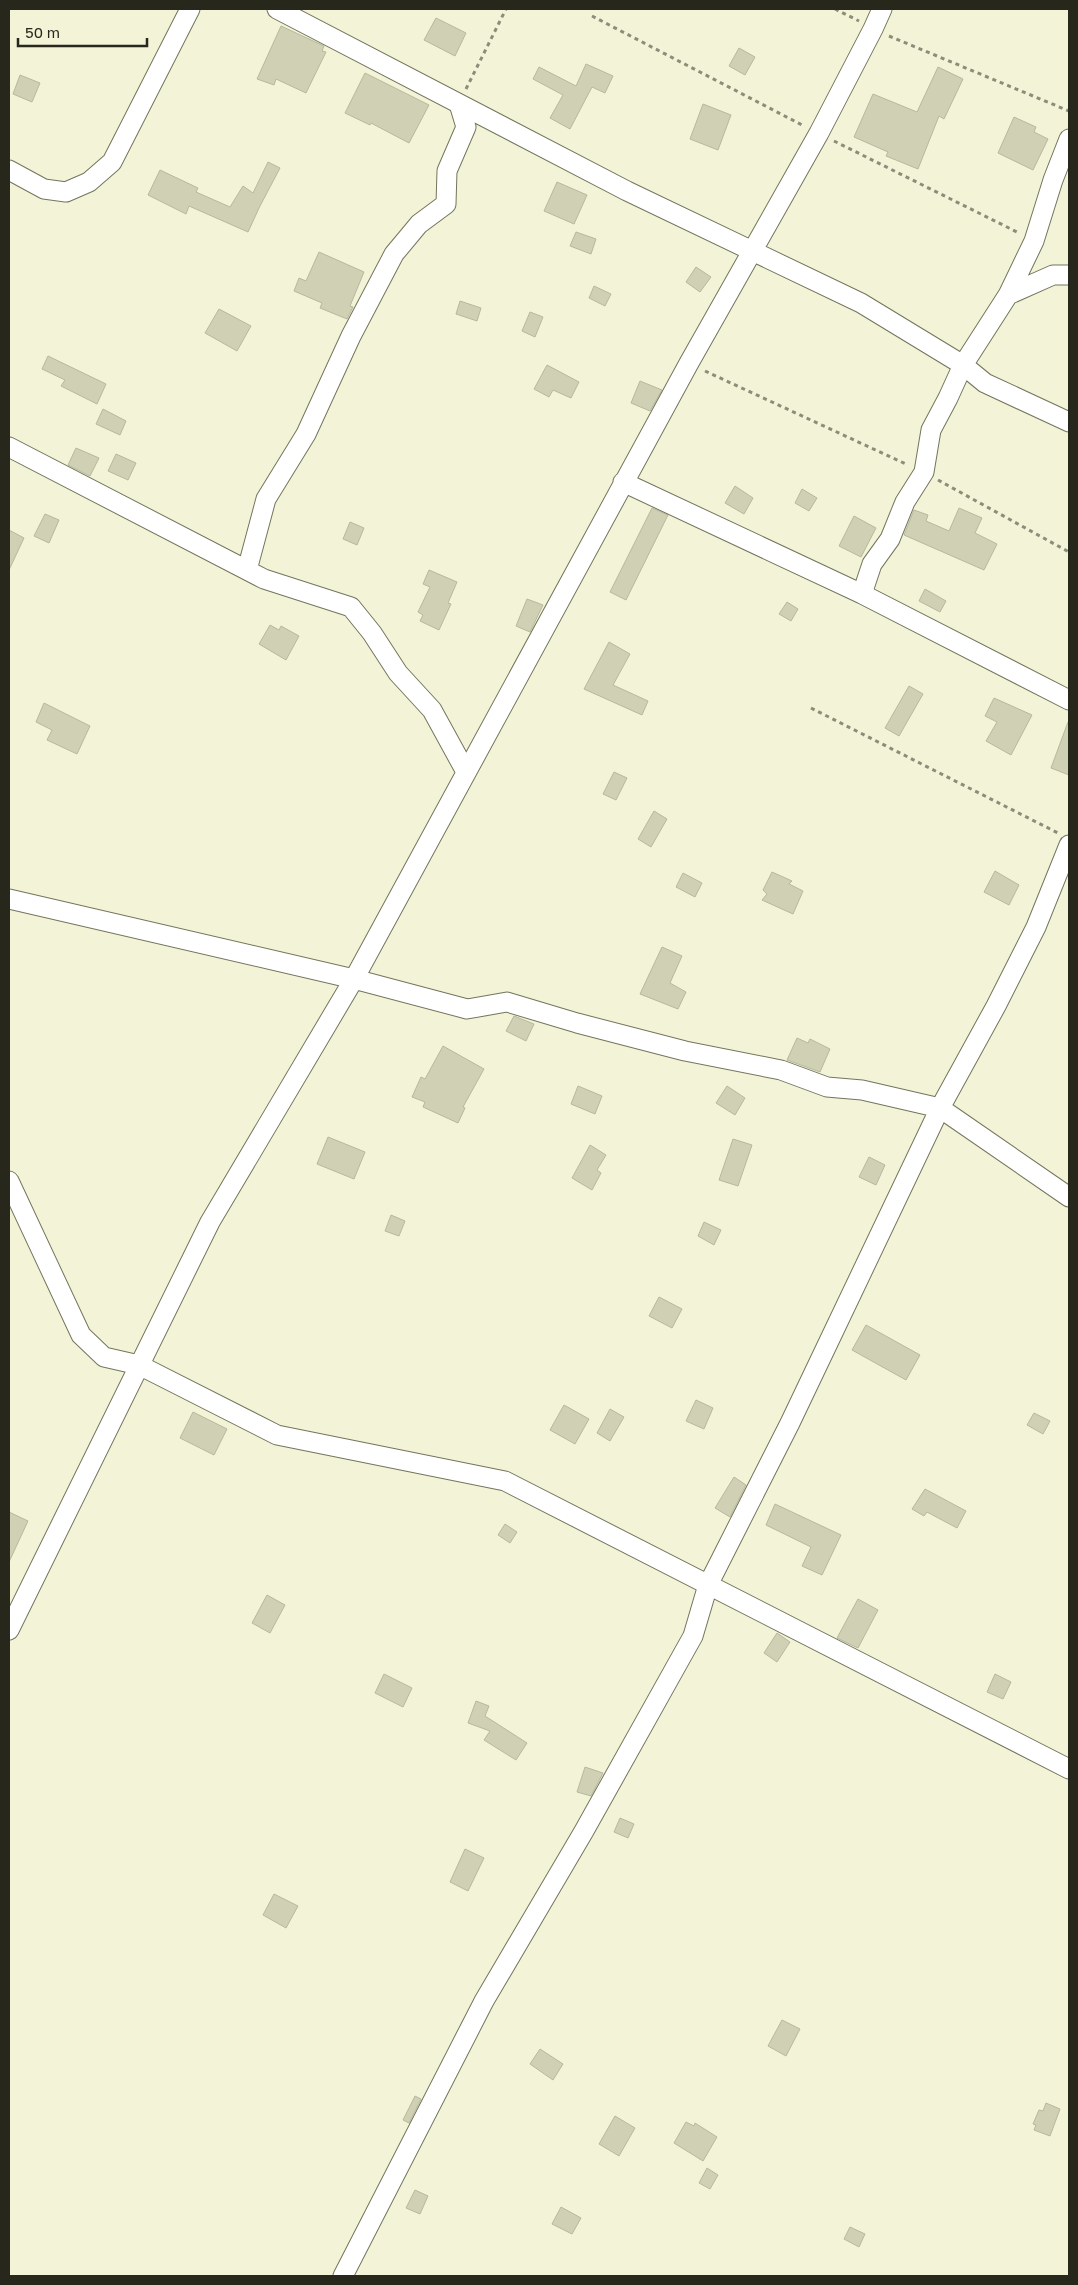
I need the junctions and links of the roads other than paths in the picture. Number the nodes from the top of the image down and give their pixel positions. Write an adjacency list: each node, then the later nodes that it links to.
1 (190, 9): 6 (street)
2 (277, 9): 4 (street)
3 (882, 9): 7 (street)
4 (459, 104): 7 (street); 14 (street)
5 (1069, 139): 9 (street)
6 (9, 170)
7 (752, 250): 10 (street); 13 (street)
8 (1069, 275): 9 (street)
9 (1008, 295): 10 (street)
10 (963, 365): 11 (street); 15 (street)
11 (1069, 422)
12 (9, 447): 14 (street)
13 (623, 482): 15 (street); 17 (street)
14 (247, 570): 17 (street)
15 (862, 594): 16 (street)
16 (1069, 700)
17 (466, 772): 20 (street)
18 (1065, 839): 21 (street)
19 (9, 899): 20 (street)
20 (354, 979): 21 (street); 24 (street)
21 (940, 1108): 23 (street); 25 (street)
22 (9, 1181): 24 (street)
23 (1069, 1197)
24 (139, 1364): 25 (street); 26 (street)
25 (708, 1585): 27 (street); 28 (street)
26 (9, 1630)
27 (1069, 1769)
28 (342, 2276)

